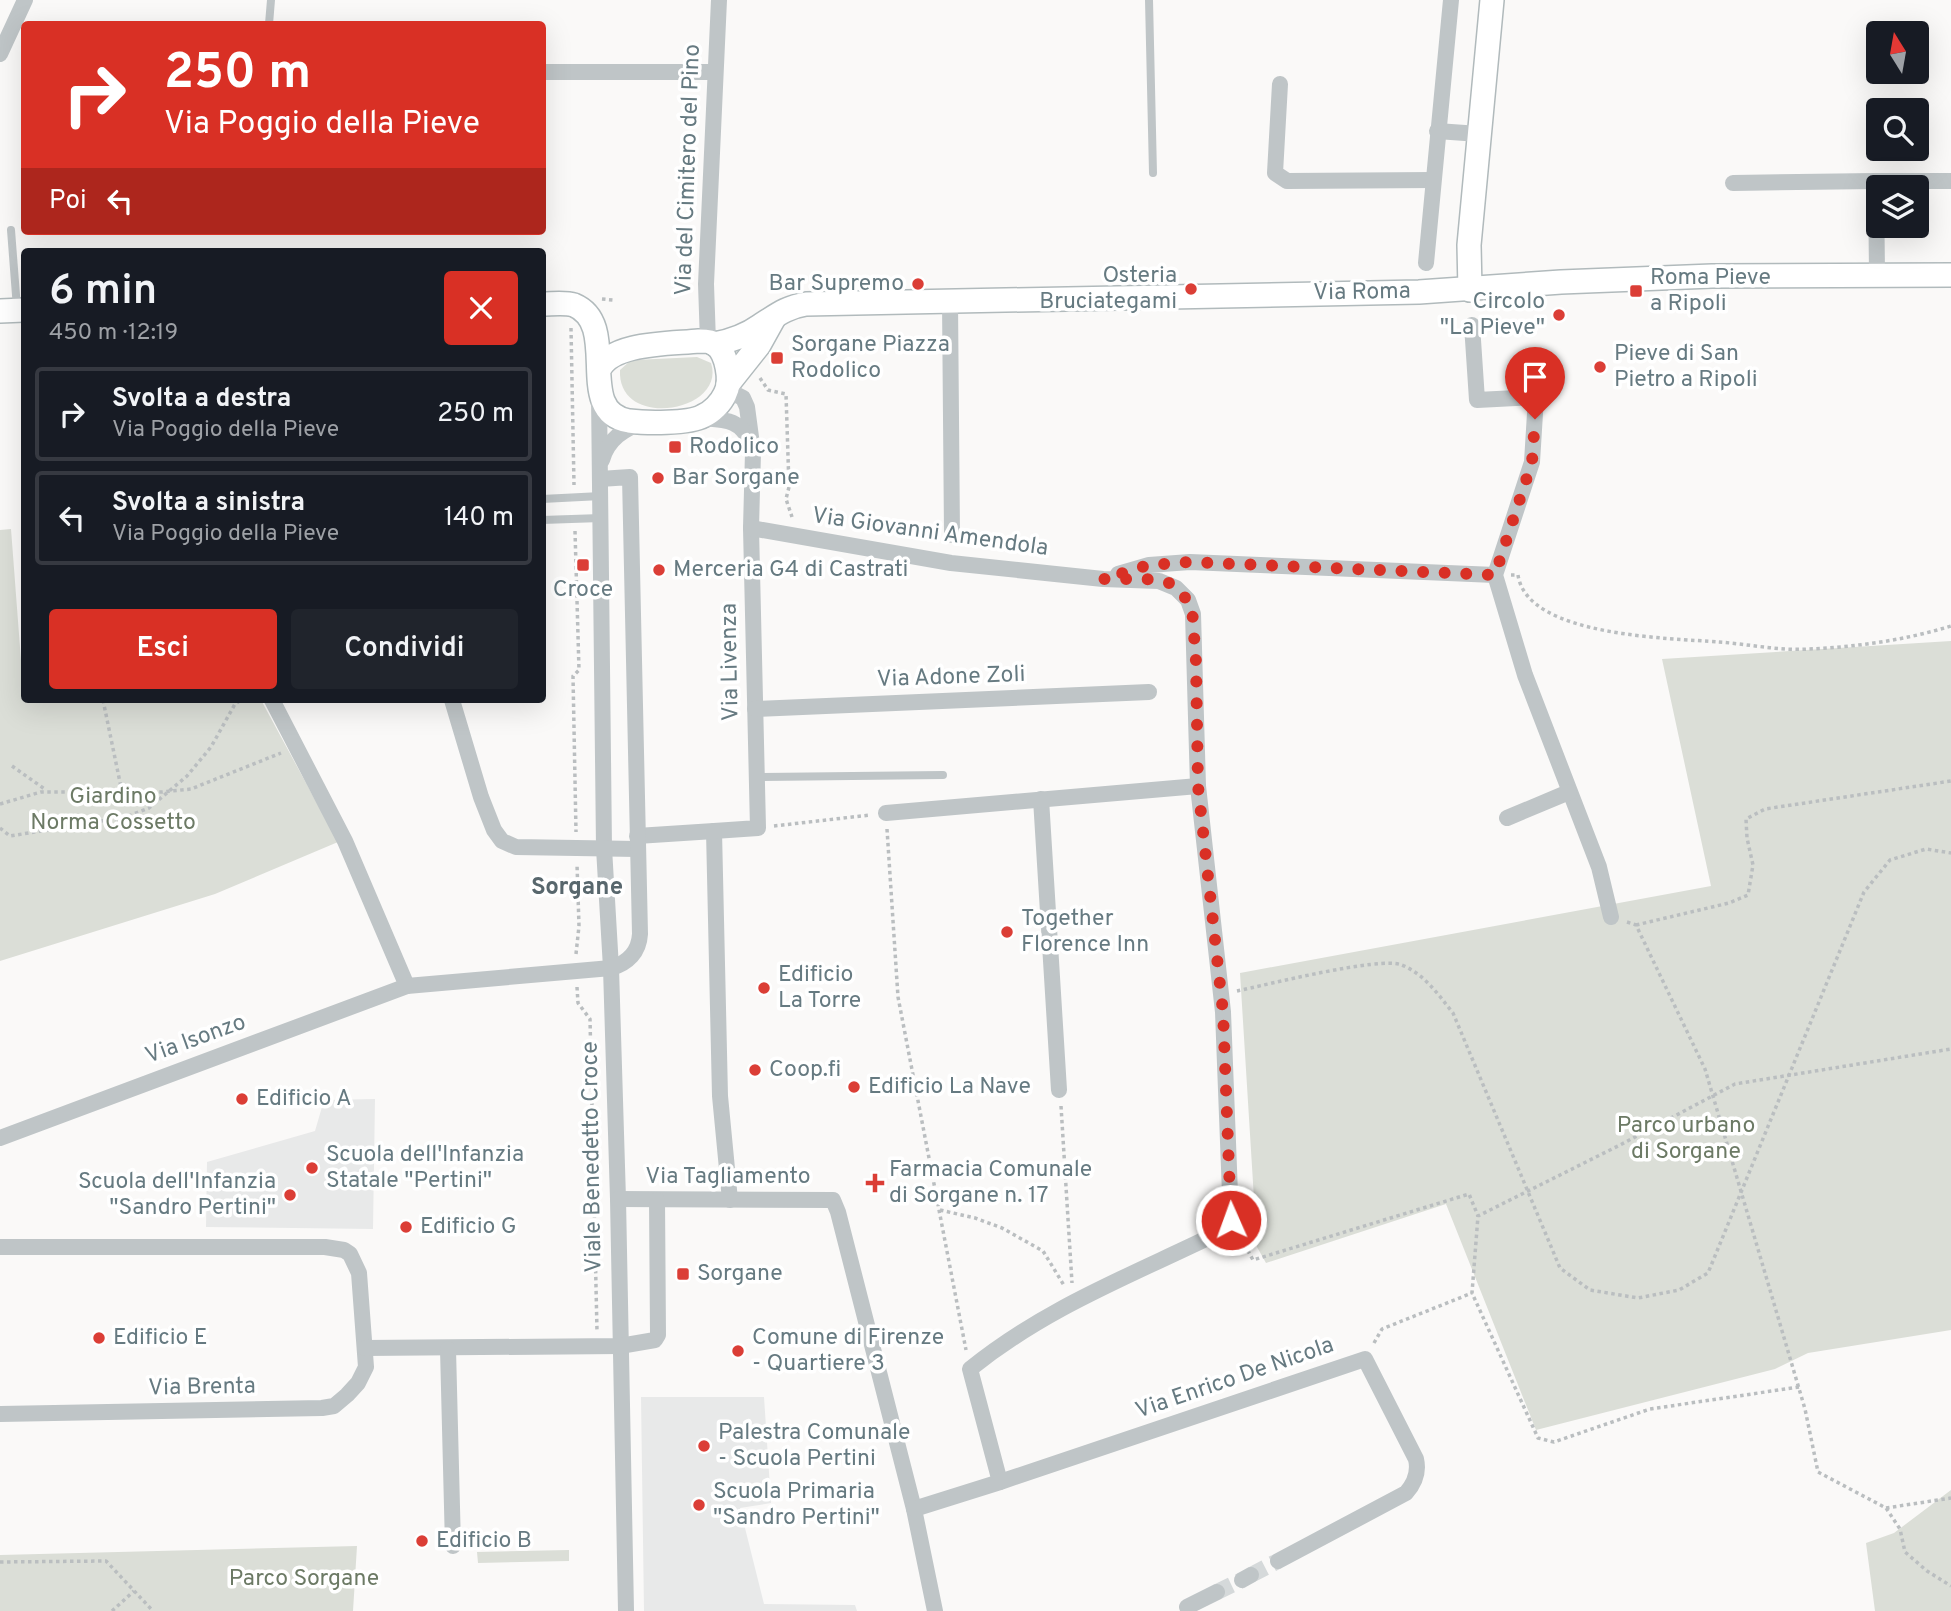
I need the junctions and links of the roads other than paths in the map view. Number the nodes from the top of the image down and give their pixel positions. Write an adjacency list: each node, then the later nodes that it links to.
1 (271, 0): 7 (lane)
2 (719, 0): 11 (street, Via del Cimitero del Pino)
3 (1149, 0): 15 (lane)
4 (1451, 0): 13 (street)
5 (1492, 0): 14 (street)
6 (22, 3): 8 (street)
7 (269, 21)
8 (18, 32): 9 (street)
9 (0, 54)
10 (546, 72): 11 (street)
11 (715, 72): 32 (street, Via del Cimitero del Pino)
12 (1280, 85): 16 (street)
13 (1437, 131): 14 (street); 16 (street)
14 (1479, 134): 26 (street)
15 (1153, 173)
16 (1433, 180): 23 (street)
17 (1866, 181): 20 (street)
18 (1929, 181): 19 (street)
19 (1951, 181)
20 (1733, 183)
21 (10, 230): 29 (lane)
22 (1877, 238): 24 (street)
23 (1426, 263)
24 (1877, 274): 25 (street, Via Roma); 26 (street, Via Roma)
25 (1951, 275)
26 (1470, 290): 27 (street, Via Roma)
27 (950, 301): 30 (street, Via Roma); 44 (street)
28 (546, 304): 33 (street)
29 (14, 310)
30 (775, 315): 32 (street, Via Roma); 34 (street)
31 (1472, 325): 45 (street)
32 (711, 343): 33 (street); 34 (street)
33 (599, 382): 36 (street); 38 (street, Viale Benedetto Croce)
34 (728, 387): 35 (street); 37 (street, Via Livenza)
35 (700, 418): 36 (street); 37 (street)
36 (644, 421): 38 (street, Viale Benedetto Croce)
37 (753, 452): 43 (street, Via Livenza)
38 (600, 474): 39 (street, Viale Benedetto Croce); 47 (street)
39 (601, 496): 40 (lane); 41 (street, Viale Benedetto Croce)
40 (546, 499)
41 (601, 518): 42 (lane); 48 (street, Viale Benedetto Croce)
42 (546, 520)
43 (751, 528): 46 (street, Via Giovanni Amendola); 52 (street, Via Livenza)
44 (952, 535)
45 (1495, 575): 46 (street); 56 (street)
46 (1103, 579): 55 (street, Via Giovanni Amendola)
47 (633, 639): 48 (street); 61 (street)
48 (603, 640): 62 (street, Viale Benedetto Croce)
49 (1149, 692): 52 (street, Via Adone Zoli)
50 (274, 703): 65 (street)
51 (453, 703): 62 (street)
52 (755, 709): 54 (street, Via Livenza)
53 (943, 775): 54 (lane)
54 (757, 777): 60 (street, Via Livenza)
55 (1198, 786): 57 (street); 76 (street, Via Giovanni Amendola)
56 (1569, 792): 59 (street); 63 (street)
57 (1041, 799): 58 (street); 66 (street)
58 (886, 813)
59 (1507, 818)
60 (714, 831): 61 (street); 70 (street)
61 (637, 843): 62 (street); 64 (street)
62 (604, 848): 64 (street, Viale Benedetto Croce)
63 (1611, 917)
64 (611, 968): 65 (street, Via Isonzo); 68 (street, Viale Benedetto Croce)
65 (407, 986): 67 (street, Via Isonzo)
66 (1059, 1090)
67 (0, 1138)
68 (618, 1199): 69 (street, Via Tagliamento); 72 (street, Viale Benedetto Croce)
69 (657, 1200): 70 (street, Via Tagliamento); 72 (street)
70 (730, 1200): 77 (street, Via Tagliamento)
71 (0, 1247): 73 (street)
72 (620, 1346): 74 (street); 82 (street, Viale Benedetto Croce)
73 (365, 1348): 74 (street); 75 (street, Via Brenta)
74 (448, 1349): 78 (street)
75 (0, 1415)
76 (1000, 1482): 77 (street, Via Enrico De Nicola); 79 (street, Via Enrico De Nicola)
77 (914, 1509): 83 (street, Via Tagliamento)
78 (453, 1546)
79 (1278, 1561)
80 (1217, 1592): 81 (street)
81 (1187, 1607)
82 (626, 1611)
83 (936, 1611)

